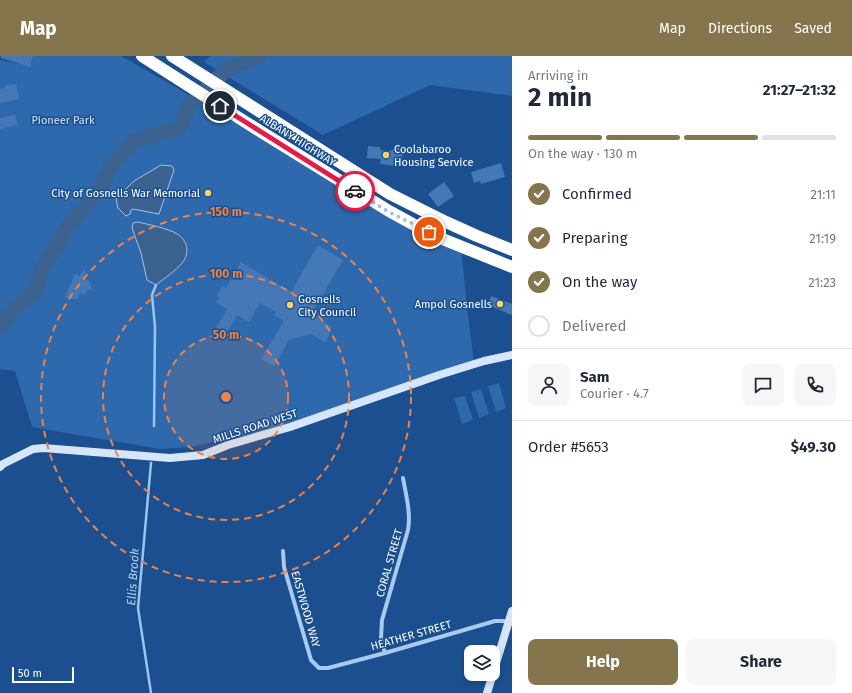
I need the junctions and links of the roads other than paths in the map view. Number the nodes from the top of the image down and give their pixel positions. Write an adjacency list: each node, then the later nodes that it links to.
1 (142, 56): 4 (highway, ALBANY HIGHWAY)
2 (173, 57): 3 (highway, ALBANY HIGHWAY)
3 (362, 176): 4 (highway); 5 (highway, ALBANY HIGHWAY)
4 (429, 232): 6 (highway, ALBANY HIGHWAY)
5 (512, 250)
6 (512, 267)
7 (512, 355): 8 (main road, MILLS ROAD WEST)
8 (0, 467)
9 (403, 478): 14 (street, CORAL STREET)
10 (283, 552): 15 (street, EASTWOOD WAY)
11 (512, 610): 12 (main road)
12 (508, 622): 13 (main road); 14 (street, HEATHER STREET)
13 (500, 649)
14 (385, 653): 15 (street, HEATHER STREET)
15 (318, 668)
16 (491, 681): 17 (main road)
17 (487, 693)

